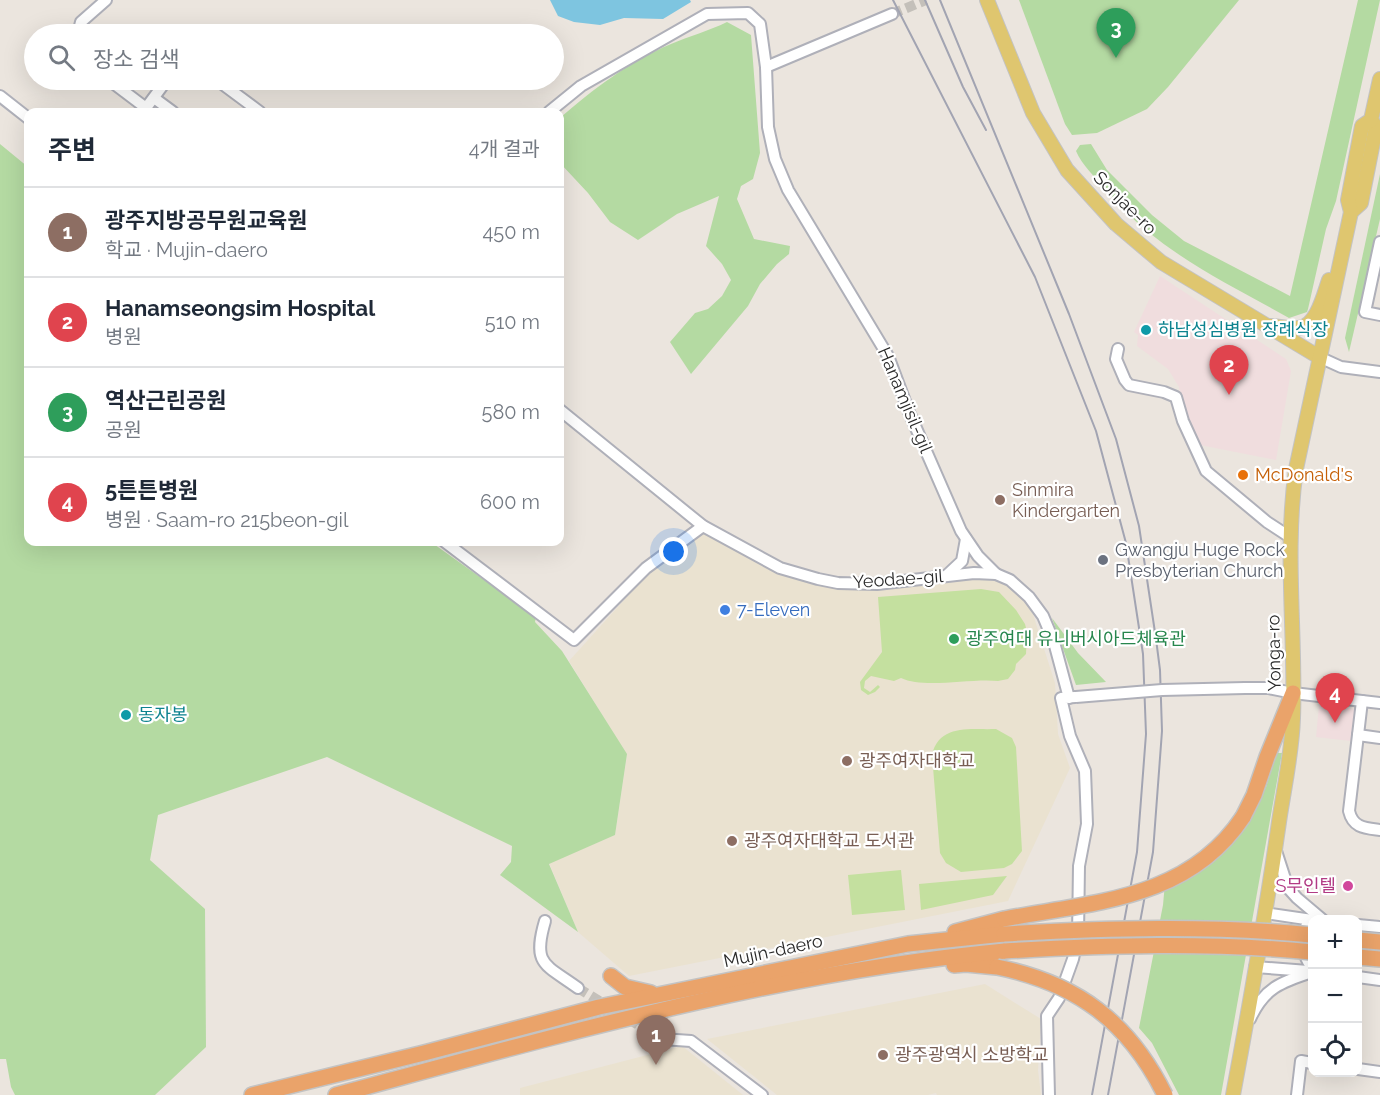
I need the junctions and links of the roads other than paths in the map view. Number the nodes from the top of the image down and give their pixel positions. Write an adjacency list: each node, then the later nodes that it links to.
1 (106, 0): 4 (street)
2 (987, 0): 21 (main road, Sonjae-ro)
3 (892, 14): 5 (street)
4 (80, 24)
5 (766, 67): 16 (street, Hanamjisil-gil); 28 (street, Hanamjisil-gil)
6 (1380, 79): 19 (main road, Yonga-ro)
7 (121, 90): 12 (street)
8 (160, 90): 11 (street)
9 (230, 90): 15 (street)
10 (0, 96): 17 (street)
11 (154, 98): 13 (street); 14 (street)
12 (143, 108)
13 (146, 108)
14 (168, 108)
15 (255, 108)
16 (554, 108)
17 (24, 115)
18 (1380, 242): 20 (street)
19 (1342, 251): 21 (main road); 23 (main road, Yonga-ro)
20 (1380, 315)
21 (1265, 325): 23 (main road, Sonjae-ro)
22 (1118, 349): 27 (street)
23 (1319, 357): 24 (street); 27 (main road, Yonga-ro)
24 (1380, 372)
25 (564, 413): 26 (street, Yeodae-gil)
26 (703, 526): 29 (street); 31 (street, Yeodae-gil)
27 (1290, 537): 32 (main road, Yonga-ro)
28 (966, 539): 30 (street, Hanamjisil-gil); 31 (street)
29 (450, 546)
30 (996, 574): 31 (street, Yeodae-gil); 33 (street)
31 (946, 576)
32 (1293, 693): 33 (street, bridge); 34 (street); 39 (main road, Yonga-ro); 46 (highway, bridge)
33 (1068, 698): 72 (street)
34 (1362, 701): 35 (street); 36 (street)
35 (1380, 703)
36 (1358, 735): 37 (street); 38 (street)
37 (1380, 738)
38 (1380, 830)
39 (1275, 848): 40 (main road, Yonga-ro); 41 (street)
40 (1265, 913): 42 (street); 55 (main road, Yonga-ro)
41 (1317, 915)
42 (1308, 920)
43 (545, 921): 61 (street)
44 (1308, 923): 54 (street)
45 (1362, 925): 47 (street)
46 (1004, 926): 48 (highway, Mujin-daero, bridge); 62 (highway, Mujin-daero)
47 (1380, 927)
48 (1308, 935)
49 (1362, 940): 50 (highway)
50 (1380, 942)
51 (1308, 952): 57 (highway, Mujin-daero, bridge)
52 (1362, 957): 53 (highway)
53 (1380, 959)
54 (1308, 962)
55 (1255, 967): 56 (street); 64 (main road, Yonga-ro)
56 (1308, 970)
57 (855, 971): 70 (highway, Mujin-daero); 73 (highway, bridge)
58 (1308, 972): 64 (street)
59 (1362, 978): 60 (street)
60 (1380, 980)
61 (578, 988)
62 (657, 995): 63 (highway, Mujin-daero); 63 (highway)
63 (599, 1007): 69 (highway, Mujin-daero)
64 (1245, 1031): 74 (main road, Yonga-ro)
65 (653, 1034): 71 (street)
66 (1308, 1062): 75 (street)
67 (1362, 1070): 68 (street)
68 (1380, 1072)
69 (252, 1095)
70 (336, 1095)
71 (762, 1095)
72 (1049, 1095)
73 (1165, 1095)
74 (1233, 1095)
75 (1297, 1095)

